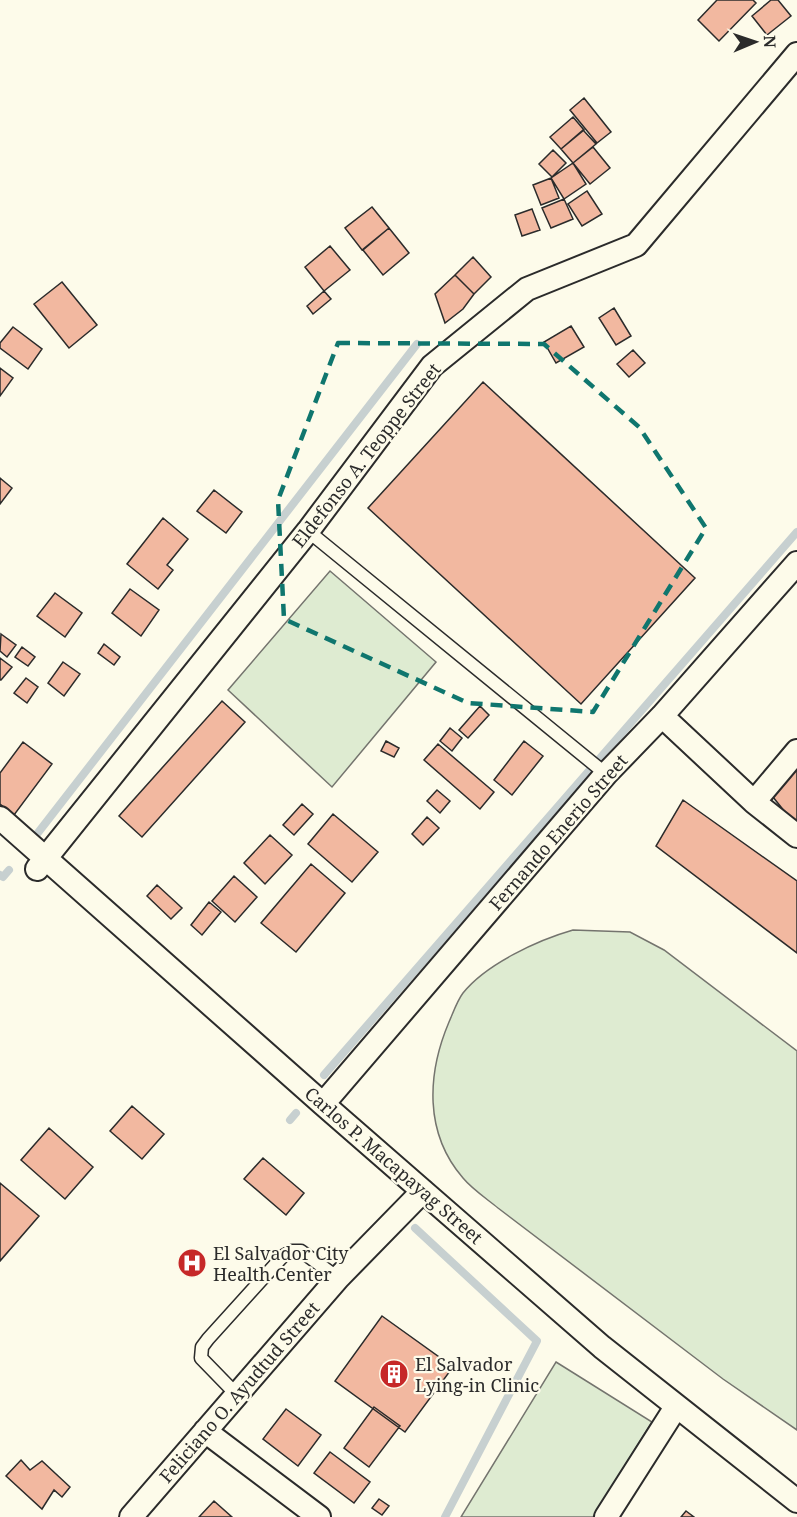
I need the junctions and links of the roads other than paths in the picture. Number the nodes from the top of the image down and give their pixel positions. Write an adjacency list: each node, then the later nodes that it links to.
1 (797, 54): 2 (street, Eldefonso A. Teoppe Street)
2 (308, 531): 6 (lane); 10 (street, Eldefonso A. Teoppe Street)
3 (797, 564): 4 (street, Fernando Enerio Street)
4 (662, 716): 6 (street, Fernando Enerio Street); 7 (street)
5 (797, 751): 7 (street)
6 (603, 772): 11 (street, Fernando Enerio Street)
7 (754, 802): 9 (street)
8 (0, 818): 10 (street, Carlos P. Macapayag Street)
9 (797, 836)
10 (41, 863): 11 (street, Carlos P. Macapayag Street)
11 (323, 1104): 12 (street, Carlos P. Macapayag Street)
12 (423, 1191): 13 (street, Feliciano O. Ayudtud Street); 15 (street, Carlos P. Macapayag Street)
13 (338, 1278): 14 (street, Feliciano O. Ayudtud Street); 14 (lane)
14 (236, 1394): 16 (street, Feliciano O. Ayudtud Street)
15 (676, 1407): 17 (street, Carlos P. Macapayag Street); 20 (street)
16 (205, 1431): 18 (street, Feliciano O. Ayudtud Street); 19 (street)
17 (797, 1501)
18 (131, 1517)
19 (319, 1517)
20 (606, 1517)

